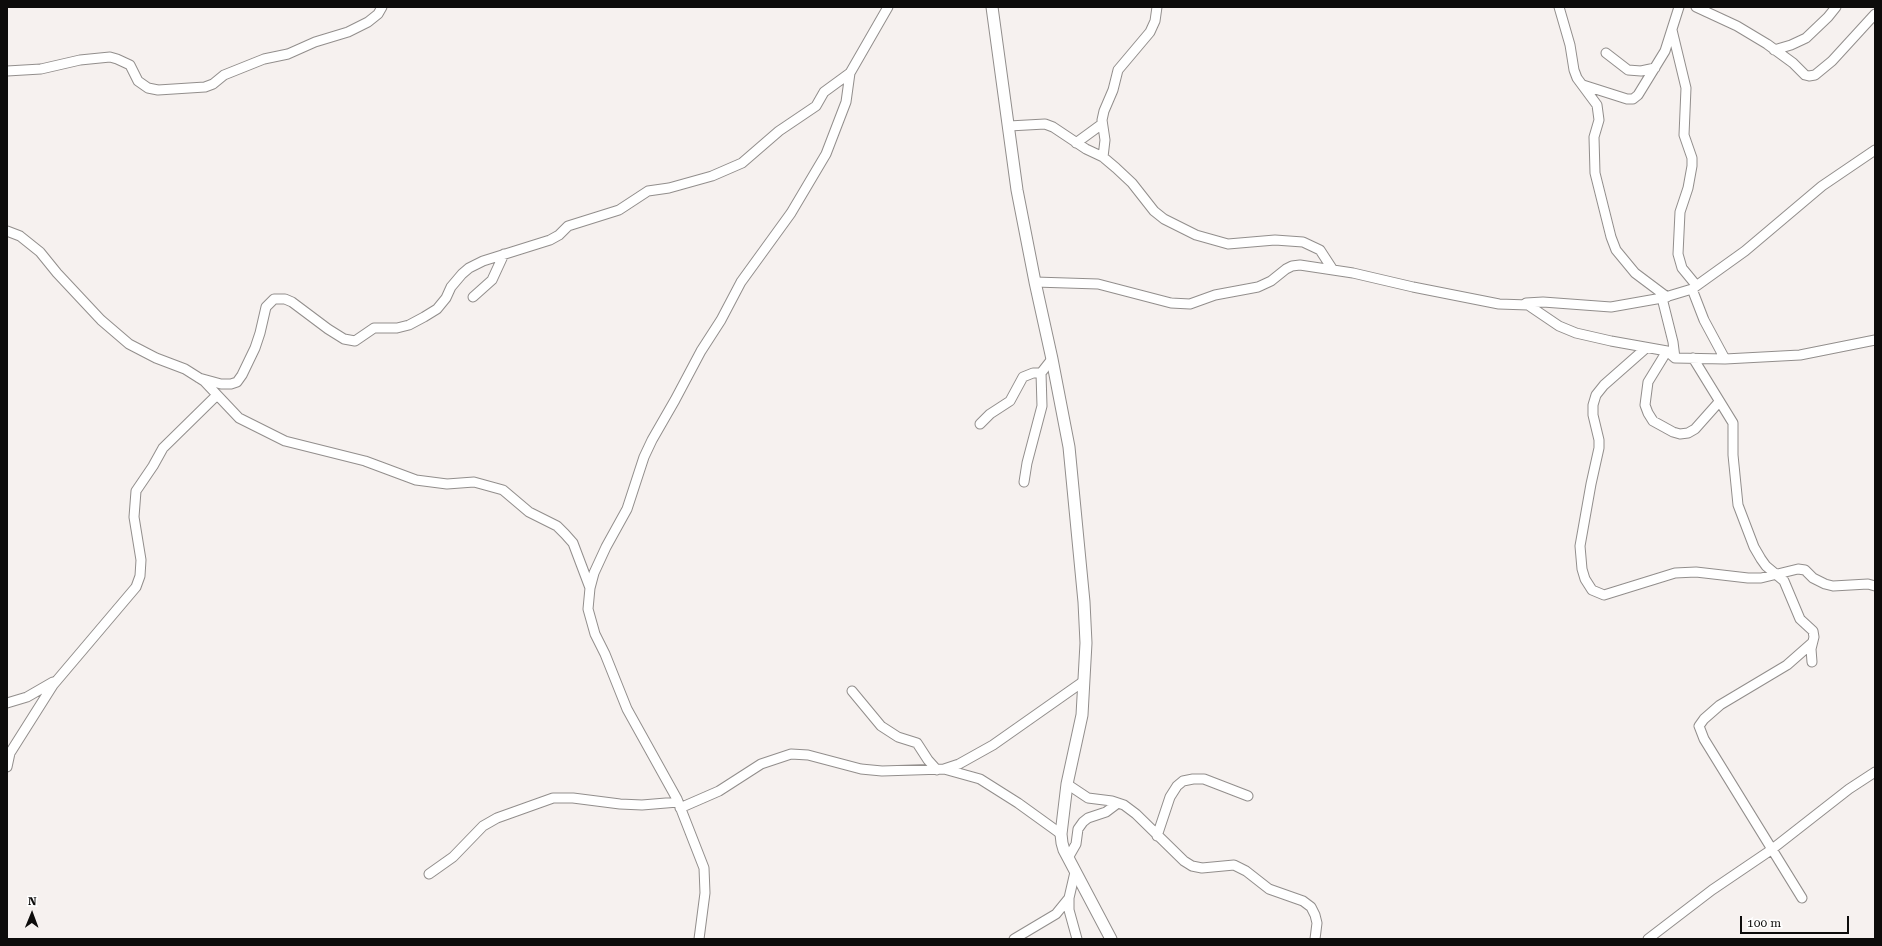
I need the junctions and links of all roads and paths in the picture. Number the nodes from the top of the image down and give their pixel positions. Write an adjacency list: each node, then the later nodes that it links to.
1 (382, 7): 14 (street)
2 (888, 7): 15 (street)
3 (992, 7): 18 (street)
4 (1157, 7): 17 (street)
5 (1559, 7): 16 (street)
6 (1679, 7): 10 (street)
7 (1696, 7): 11 (street)
8 (1836, 7): 11 (street)
9 (1875, 14): 11 (street)
10 (1672, 30): 13 (street); 26 (street)
11 (1774, 50)
12 (1606, 53): 13 (street)
13 (1655, 68): 16 (street)
14 (7, 71)
15 (850, 73): 23 (street); 45 (street)
16 (1582, 84): 28 (street)
17 (1102, 124): 19 (street); 21 (street)
18 (1009, 126): 19 (street); 25 (street)
19 (1076, 143): 21 (street)
20 (1875, 150): 26 (street)
21 (1103, 157): 24 (street)
22 (7, 231): 38 (street)
23 (504, 254): 27 (street); 38 (street)
24 (1333, 270): 25 (street); 29 (street)
25 (1035, 282): 35 (street)
26 (1694, 287): 28 (street); 36 (street)
27 (473, 298)
28 (1664, 298): 29 (street); 33 (street)
29 (1520, 304): 31 (street)
30 (1875, 340): 36 (street)
31 (1646, 348): 32 (street); 43 (street)
32 (1667, 351): 33 (street); 40 (street)
33 (1675, 358): 34 (street)
34 (1692, 358): 36 (street); 40 (street)
35 (1052, 359): 37 (street); 49 (street)
36 (1725, 359)
37 (1042, 373): 41 (street); 42 (street)
38 (199, 378): 39 (street)
39 (217, 395): 45 (street); 48 (street)
40 (1719, 402): 43 (street)
41 (980, 424)
42 (1024, 482)
43 (1778, 574): 44 (street); 46 (street)
44 (1875, 586)
45 (590, 588): 58 (street)
46 (1812, 643): 47 (street); 61 (street)
47 (1812, 662)
48 (60, 678): 51 (street); 52 (street)
49 (1084, 682): 53 (street); 55 (street)
50 (852, 691): 53 (street)
51 (7, 703)
52 (7, 767)
53 (941, 769): 58 (street); 59 (street)
54 (1875, 772): 61 (street)
55 (1067, 784): 57 (street); 59 (street)
56 (1248, 796): 60 (street)
57 (1118, 803): 60 (street); 62 (street)
58 (679, 805): 64 (street); 67 (street)
59 (1061, 834): 62 (street)
60 (1157, 836): 71 (street)
61 (1771, 850): 66 (street); 72 (street)
62 (1068, 858): 63 (street)
63 (1075, 872): 65 (street); 70 (street)
64 (429, 874)
65 (1069, 898): 68 (street); 69 (street)
66 (1802, 898)
67 (699, 939)
68 (1014, 939)
69 (1077, 939)
70 (1111, 939)
71 (1315, 939)
72 (1648, 939)

